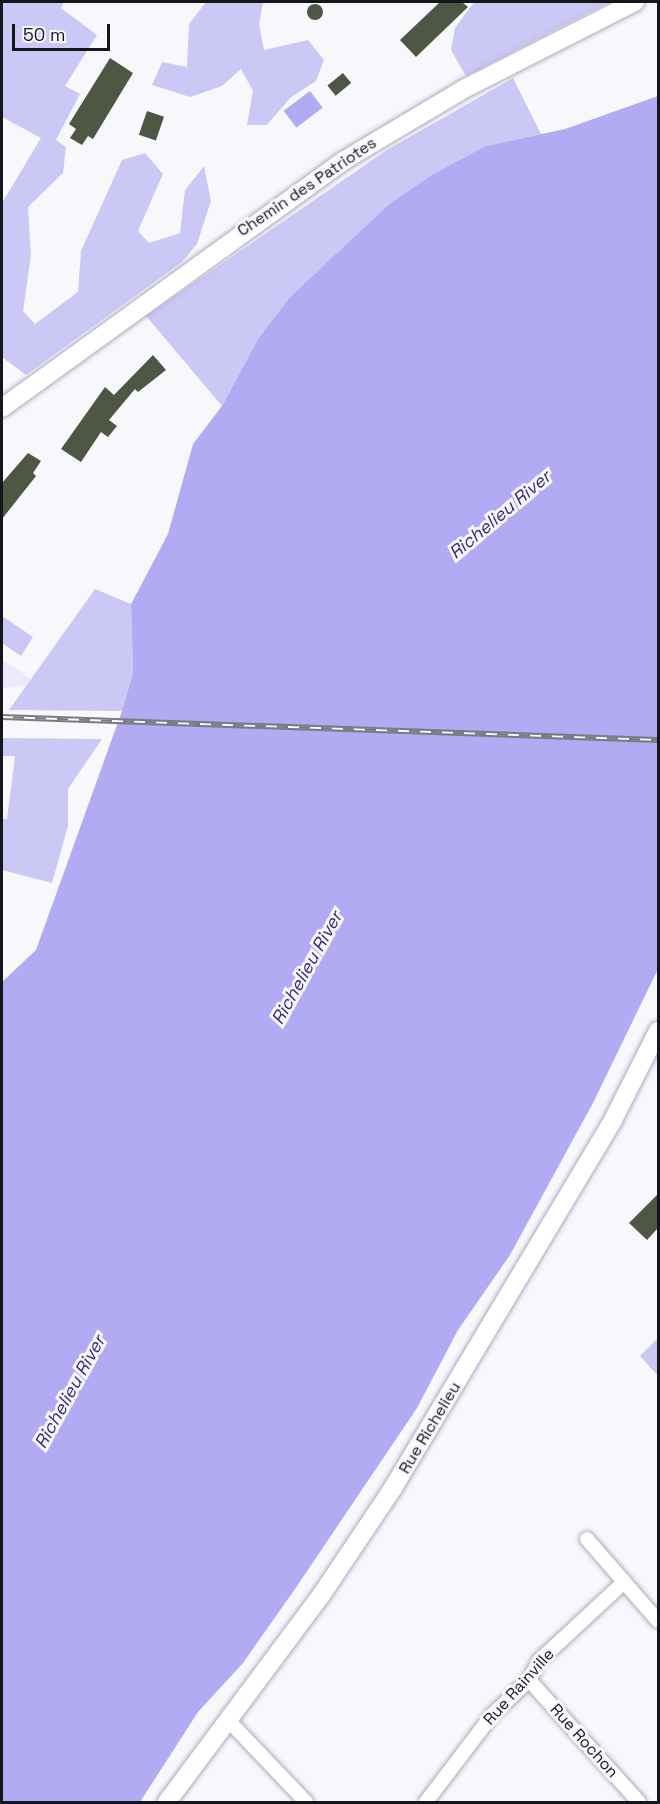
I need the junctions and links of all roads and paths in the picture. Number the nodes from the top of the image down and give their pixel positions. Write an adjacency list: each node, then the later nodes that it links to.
1 (635, 2): 2 (main road, Chemin des Patriotes)
2 (2, 408)
3 (658, 1031): 8 (main road, Rue Richelieu)
4 (587, 1539): 5 (street)
5 (624, 1582): 6 (street); 7 (street, Rue Rainville)
6 (658, 1621)
7 (530, 1680): 11 (street, Rue Rainville); 12 (street, Rue Rochon)
8 (227, 1719): 9 (main road, Rue Richelieu); 10 (street)
9 (167, 1803)
10 (306, 1803)
11 (426, 1803)
12 (639, 1803)

